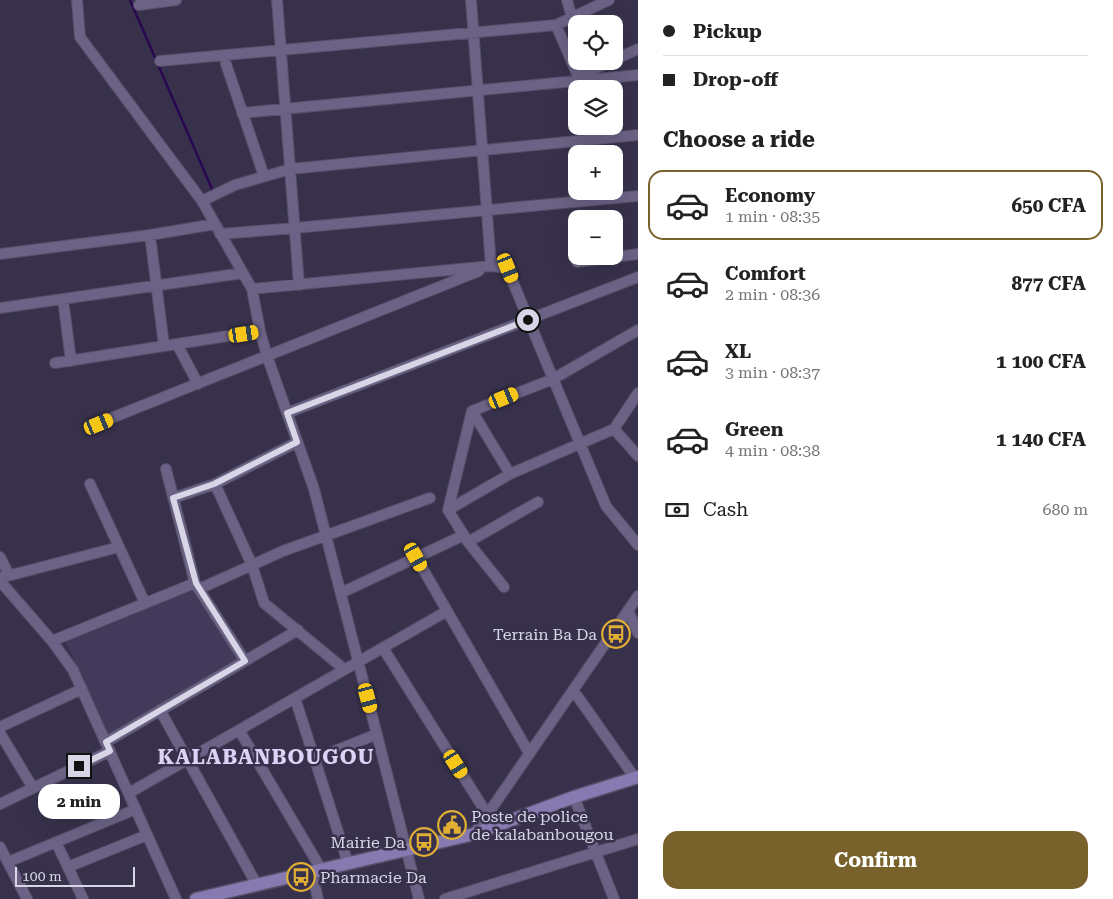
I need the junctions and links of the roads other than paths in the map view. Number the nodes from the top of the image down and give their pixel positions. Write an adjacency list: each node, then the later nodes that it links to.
1 (76, 0): 29 (street)
2 (176, 0): 7 (street)
3 (277, 0): 14 (street)
4 (471, 0): 12 (street)
5 (568, 0): 8 (street)
6 (609, 0): 9 (street)
7 (139, 5)
8 (571, 15)
9 (578, 15)
10 (568, 20): 11 (street)
11 (556, 26): 12 (street); 20 (street)
12 (473, 33): 14 (street); 21 (street)
13 (638, 49): 15 (street)
14 (281, 50): 16 (street); 22 (street)
15 (623, 56)
16 (160, 62)
17 (226, 64): 23 (street)
18 (596, 70): 20 (street)
19 (638, 75): 20 (street)
20 (579, 79): 21 (street)
21 (478, 91): 22 (street); 25 (street)
22 (286, 109): 23 (street); 26 (street)
23 (242, 113): 27 (street)
24 (638, 135): 25 (street)
25 (482, 150): 26 (street); 30 (street)
26 (290, 169): 27 (street); 32 (street)
27 (264, 176): 29 (street)
28 (638, 196): 30 (street)
29 (202, 201): 31 (street)
30 (487, 210): 32 (street); 38 (street)
31 (215, 224): 33 (street); 34 (street)
32 (295, 228): 33 (street); 41 (street)
33 (220, 234): 39 (street)
34 (150, 235): 35 (street); 42 (street)
35 (0, 254)
36 (638, 254): 37 (street)
37 (623, 256)
38 (491, 266): 41 (street); 46 (street); 51 (street)
39 (243, 273): 42 (street); 43 (street)
40 (638, 277): 46 (street)
41 (299, 285): 43 (street)
42 (156, 286): 44 (street); 50 (street)
43 (252, 290): 48 (street)
44 (63, 299): 45 (street); 52 (street)
45 (0, 308)
46 (528, 320): 54 (street); 58 (street)
47 (638, 330): 54 (street)
48 (260, 332): 49 (street); 51 (street)
49 (177, 344): 50 (street); 55 (street)
50 (164, 346): 52 (street)
51 (267, 356): 55 (street); 58 (street)
52 (70, 361): 53 (street)
53 (54, 363)
54 (553, 379): 57 (street); 62 (street)
55 (198, 384): 59 (street)
56 (638, 393): 60 (street)
57 (472, 411): 65 (street); 71 (street)
58 (287, 413): 61 (street)
59 (99, 424)
60 (614, 429): 62 (street); 63 (street)
61 (297, 442): 67 (street); 72 (street)
62 (580, 445): 65 (street); 74 (street)
63 (638, 456)
64 (166, 469): 68 (street)
65 (510, 474): 71 (street)
66 (90, 484): 75 (street)
67 (214, 484): 68 (street); 78 (street)
68 (173, 498): 80 (street)
69 (430, 498): 72 (street)
70 (538, 502): 73 (street)
71 (448, 510): 73 (street)
72 (326, 535): 78 (street); 82 (street)
73 (466, 538): 77 (street); 81 (street)
74 (638, 545)
75 (119, 547): 79 (street); 84 (street)
76 (0, 556): 79 (street)
77 (416, 557): 82 (street); 86 (street)
78 (252, 565): 80 (street); 87 (street)
79 (3, 578): 89 (street)
80 (197, 586): 84 (street); 91 (street)
81 (504, 587)
82 (341, 593): 92 (street)
83 (638, 596): 85 (street)
84 (145, 604): 89 (street)
85 (628, 610): 88 (street); 95 (street)
86 (447, 611): 90 (street); 103 (street)
87 (298, 630): 91 (street); 93 (street)
88 (638, 633)
89 (52, 641): 94 (street)
90 (383, 648): 92 (street); 112 (street)
91 (245, 661): 97 (street)
92 (358, 662): 93 (street); 101 (street)
93 (344, 669): 96 (street)
94 (82, 689): 98 (street); 102 (street)
95 (573, 690): 103 (street); 106 (street)
96 (295, 698): 99 (street); 104 (street)
97 (160, 710): 102 (street); 105 (street)
98 (0, 727)
99 (239, 730): 105 (street); 123 (street)
100 (0, 733): 107 (street)
101 (377, 734): 104 (street); 118 (street)
102 (108, 746): 107 (street); 108 (street)
103 (529, 753): 112 (street)
104 (314, 759): 121 (street)
105 (187, 760): 108 (street); 124 (street)
106 (636, 777): 109 (street)
107 (32, 788): 110 (street)
108 (129, 793): 111 (street)
109 (574, 797): 113 (street); 119 (street)
110 (0, 804)
111 (136, 809): 114 (street); 116 (street)
112 (487, 814): 113 (street)
113 (474, 834): 118 (street)
114 (147, 835): 122 (street); 127 (street)
115 (638, 839): 119 (street)
116 (56, 842): 120 (street); 122 (street)
117 (0, 847): 120 (street)
118 (406, 850): 121 (street); 130 (street)
119 (595, 852): 131 (street); 132 (street)
120 (8, 862): 125 (street)
121 (348, 863): 123 (street)
122 (68, 867): 126 (street)
123 (317, 871): 124 (street); 129 (street)
124 (257, 885): 128 (street)
125 (27, 899)
126 (83, 899)
127 (176, 899)
128 (196, 899)
129 (318, 899)
130 (419, 899)
131 (445, 899)
132 (614, 899)

